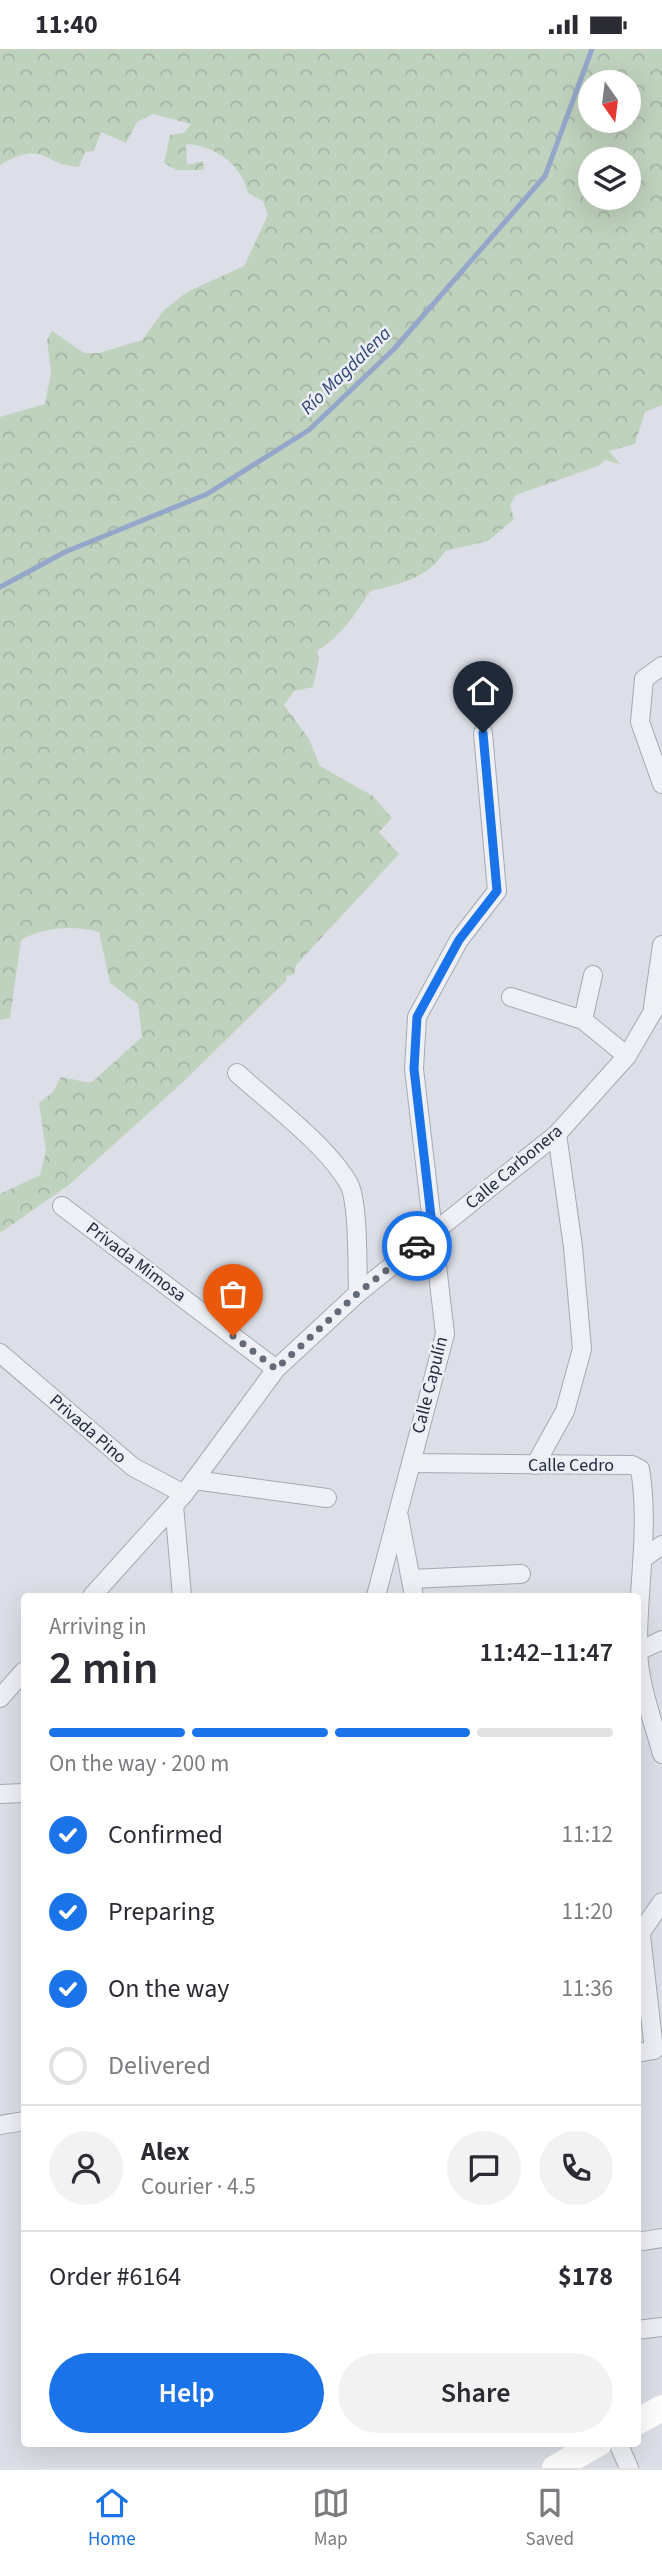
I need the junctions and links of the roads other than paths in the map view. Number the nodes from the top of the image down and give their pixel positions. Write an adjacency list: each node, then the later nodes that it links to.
1 (662, 666): 3 (street)
2 (483, 733): 14 (street, Calle Capulín)
3 (662, 784)
4 (662, 945): 8 (street)
5 (593, 975): 9 (street)
6 (662, 996): 8 (street, Calle Carbonera)
7 (511, 997): 9 (street)
8 (652, 1015): 10 (street, Calle Carbonera)
9 (583, 1020): 10 (street)
10 (627, 1056): 12 (street, Calle Carbonera)
11 (237, 1073): 15 (street)
12 (557, 1134): 14 (street, Calle Carbonera); 19 (street)
13 (62, 1206): 17 (street, Privada Mimosa)
14 (433, 1234): 15 (street, Calle Carbonera); 18 (street, Calle Capulín)
15 (358, 1293): 17 (street, Calle Carbonera)
16 (0, 1353): 20 (street, Privada Pino)
17 (276, 1369): 20 (street, Calle Carbonera)
18 (411, 1463): 19 (street, Calle Cedro); 22 (street, Calle Capulín)
19 (535, 1465): 24 (street, Calle Cedro)
20 (184, 1493): 21 (street, Privada Pino); 27 (street, Calle Carbonera); 28 (street)
21 (327, 1498)
22 (398, 1512): 26 (street); 29 (street, Calle Capulín)
23 (662, 1545): 24 (street)
24 (643, 1558): 30 (street)
25 (520, 1574): 26 (street)
26 (412, 1588)
27 (95, 1593)
28 (182, 1593)
29 (377, 1593)
30 (641, 1596)
31 (662, 1640): 32 (street)
32 (641, 1650)
33 (21, 1674): 35 (street)
34 (641, 1674): 36 (street)
35 (0, 1698)
36 (662, 1755)
37 (21, 1793): 38 (street)
38 (0, 1794)
39 (662, 1902): 40 (street)
40 (641, 1934)
41 (641, 1970): 42 (street)
42 (646, 2052)
43 (21, 2122): 44 (street)
44 (0, 2125)
45 (662, 2238): 46 (street)
46 (641, 2241)
47 (662, 2327): 48 (street)
48 (641, 2330)
49 (662, 2408): 50 (main road)
50 (641, 2420)
51 (592, 2447): 53 (main road)
52 (620, 2447): 54 (street)
53 (555, 2468)
54 (629, 2468)

